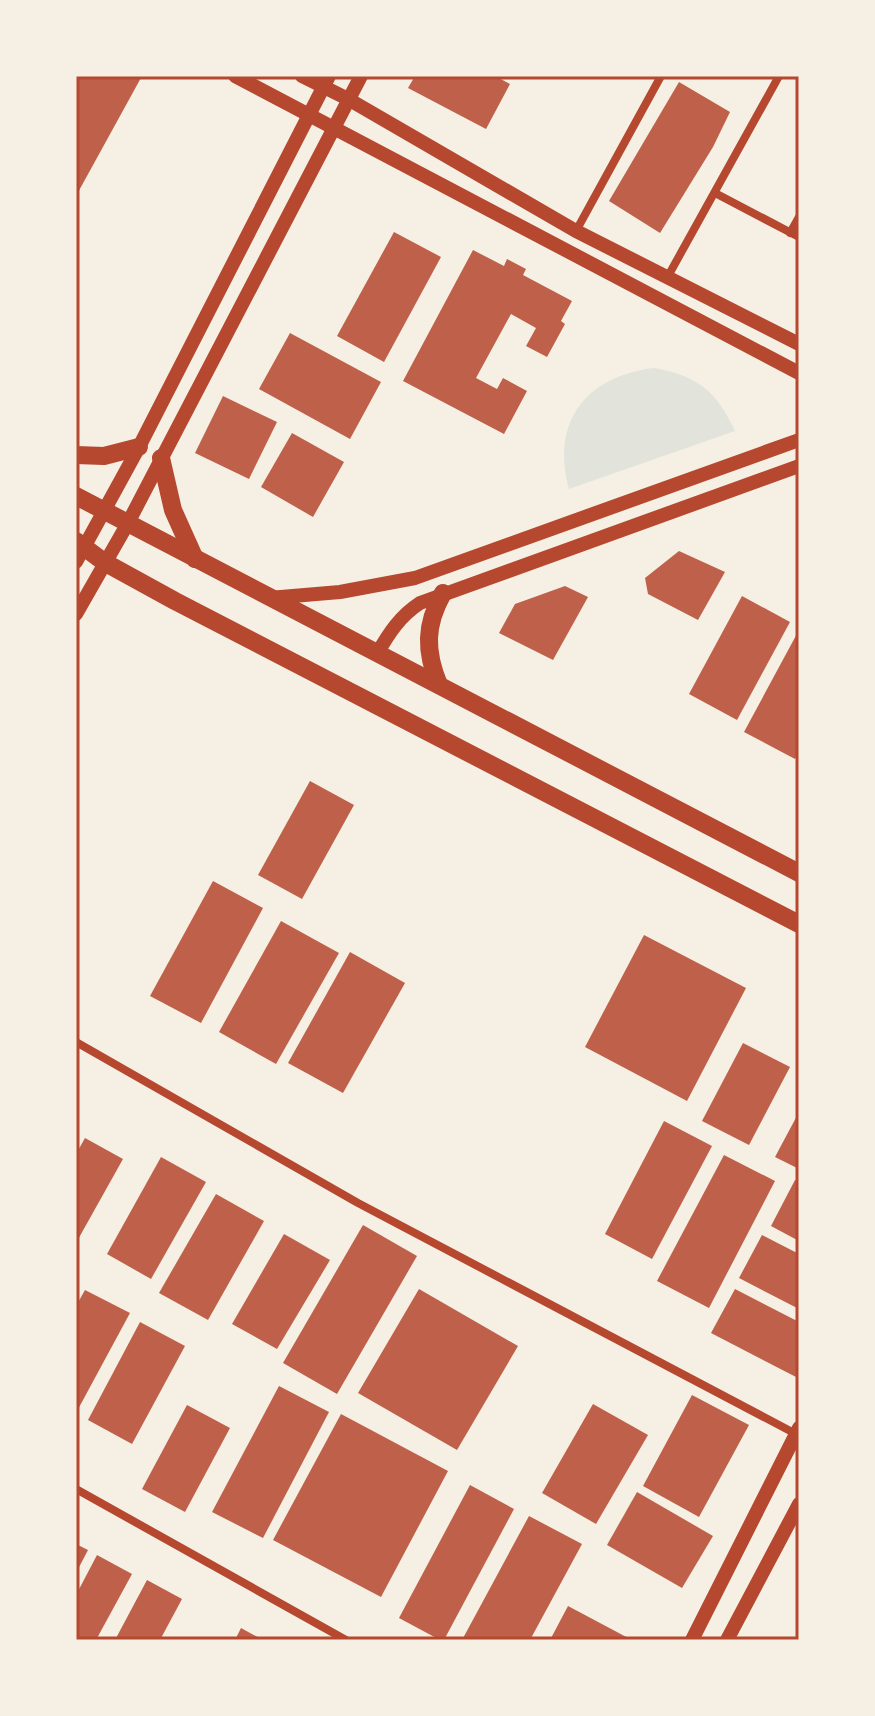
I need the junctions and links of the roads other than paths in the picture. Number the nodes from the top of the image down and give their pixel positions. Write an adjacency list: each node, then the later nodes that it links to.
1 (235, 76): 8 (street)
2 (302, 76): 6 (street)
3 (361, 76): 7 (street)
4 (661, 76): 12 (street)
5 (779, 76): 10 (street)
6 (326, 82): 7 (street); 8 (street)
7 (348, 99): 9 (street); 12 (street)
8 (309, 115): 9 (street); 18 (street)
9 (332, 127): 16 (street); 20 (street)
10 (715, 193): 13 (street); 14 (street)
11 (799, 217): 13 (street)
12 (576, 231): 14 (street)
13 (795, 235)
14 (667, 278): 15 (street)
15 (799, 344)
16 (799, 373)
17 (799, 440): 29 (street)
18 (139, 447): 19 (main road); 23 (street)
19 (76, 455)
20 (161, 458): 24 (street); 26 (main road)
21 (799, 466): 28 (street)
22 (76, 496): 23 (main road)
23 (104, 510): 24 (main road); 25 (street)
24 (128, 523): 26 (main road); 27 (street)
25 (79, 549): 27 (main road)
26 (195, 559): 29 (main road)
27 (104, 562): 30 (street); 34 (main road)
28 (443, 593): 31 (street); 32 (main road)
29 (268, 598): 31 (main road)
30 (76, 614)
31 (377, 654): 32 (main road)
32 (439, 685): 33 (main road)
33 (799, 873)
34 (799, 924)
35 (76, 1042): 36 (street)
36 (797, 1431): 39 (street)
37 (76, 1489): 40 (street)
38 (799, 1504): 41 (street)
39 (695, 1639)
40 (346, 1640)
41 (727, 1640)

